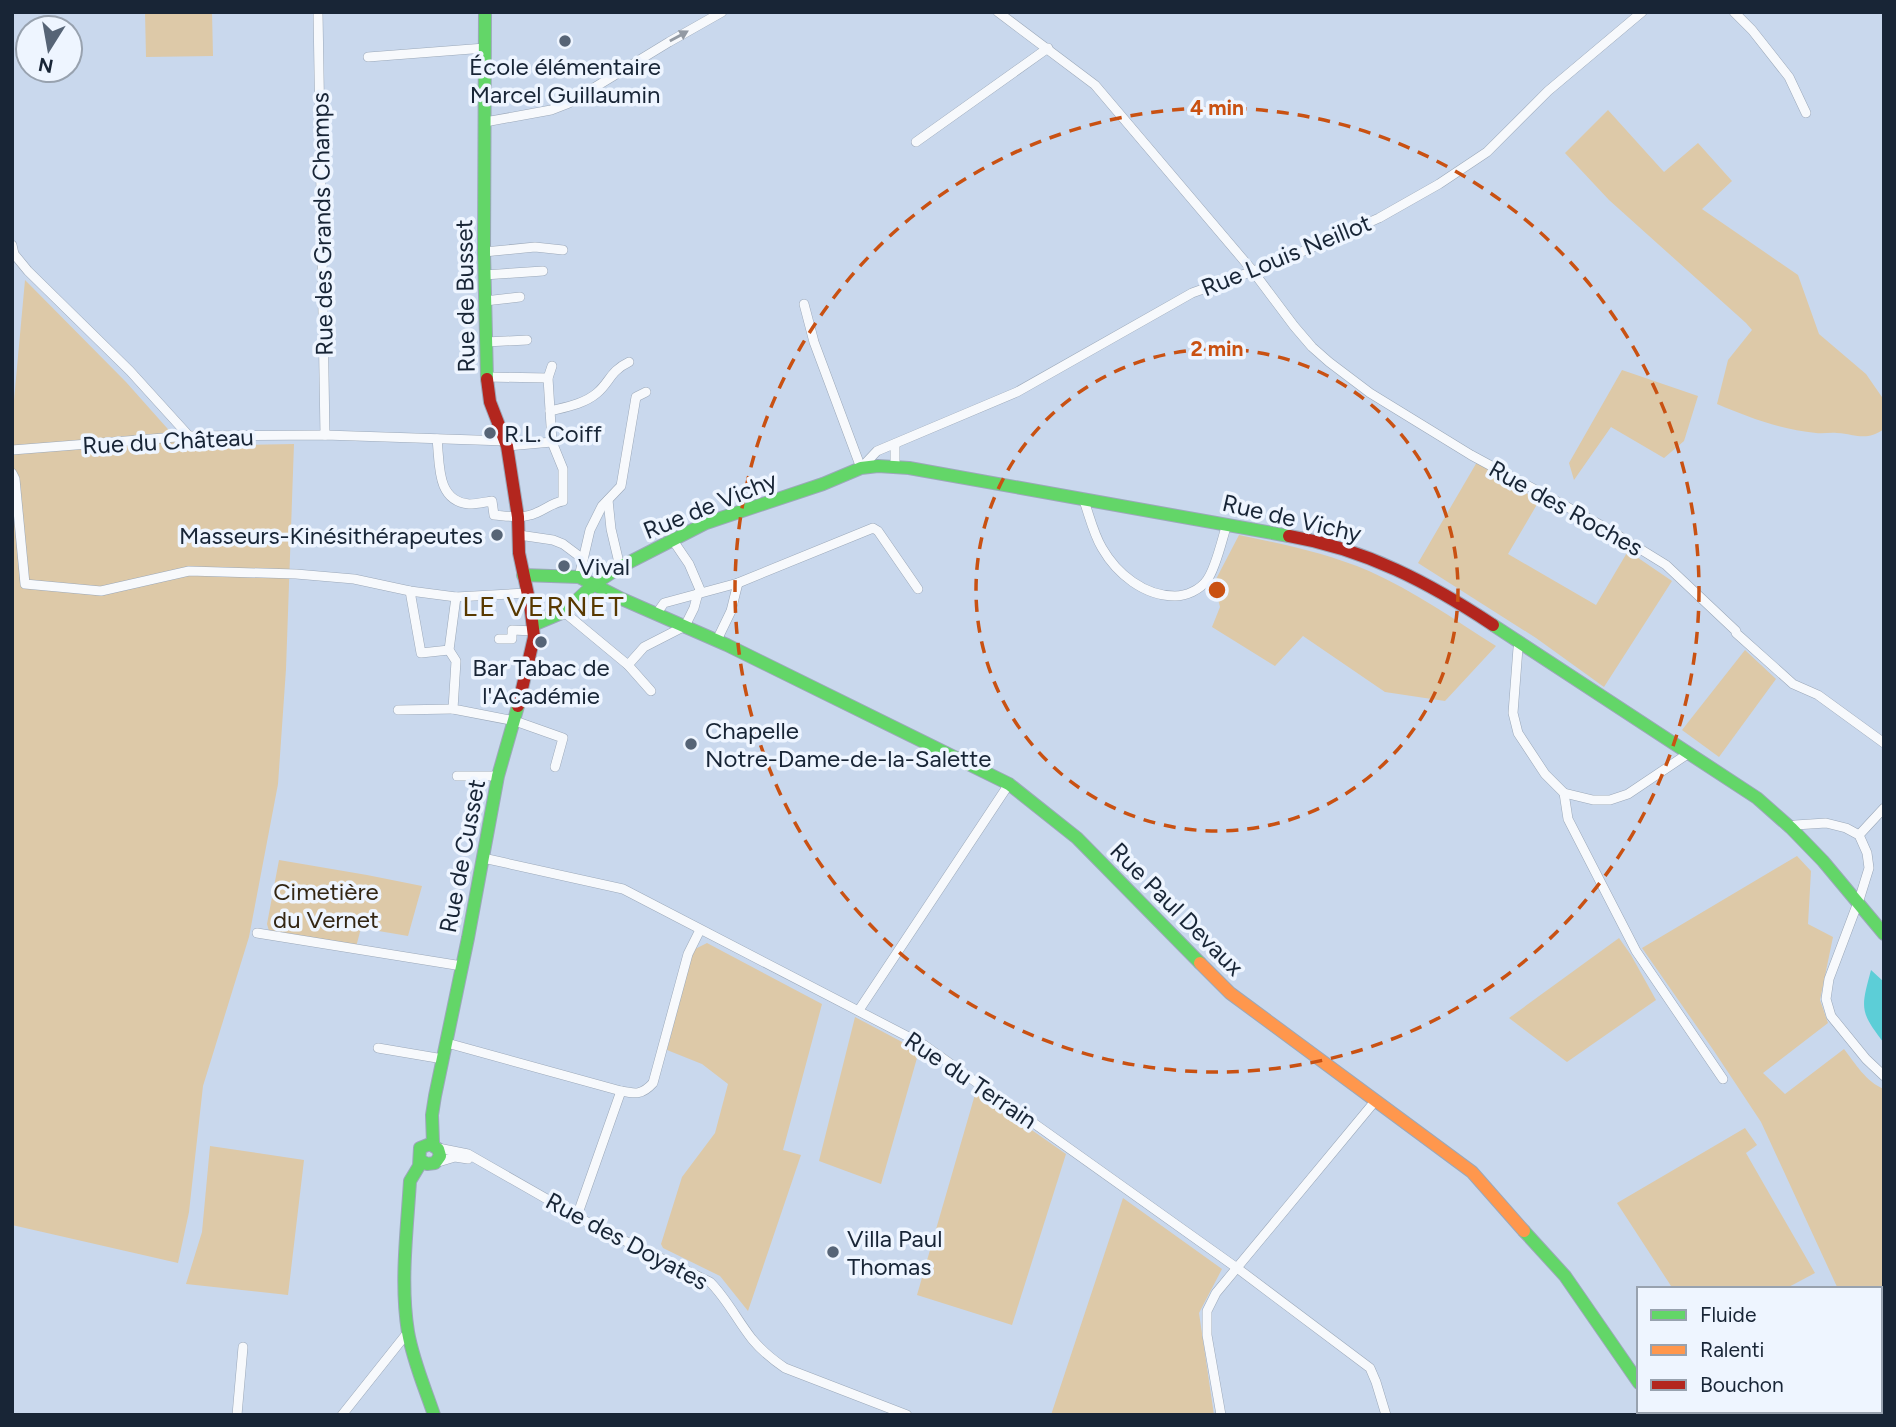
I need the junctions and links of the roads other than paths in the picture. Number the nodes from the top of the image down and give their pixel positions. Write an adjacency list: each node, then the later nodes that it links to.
1 (318, 12): 31 (street, Rue des Grands Champs)
2 (485, 12): 7 (street, Rue de Busset)
3 (722, 12): 11 (street, one-way to 3)
4 (998, 12): 8 (street, Rue des Roches)
5 (1642, 12): 17 (street, Rue Louis Neillot)
6 (1734, 12): 10 (street)
7 (485, 48): 9 (street); 11 (street, Rue de Busset)
8 (1048, 48): 12 (street); 17 (street, Rue des Roches)
9 (368, 57)
10 (1806, 113)
11 (485, 122): 15 (street, Rue de Busset)
12 (916, 142)
13 (13, 250): 16 (street); 32 (street)
14 (563, 250): 15 (street)
15 (484, 252): 19 (street, Rue de Busset)
16 (12, 266)
17 (1252, 270): 36 (street, Rue Louis Neillot); 71 (street, Rue des Roches)
18 (543, 271): 19 (street)
19 (484, 275): 21 (street, Rue de Busset)
20 (520, 297): 21 (street)
21 (485, 301): 24 (street, Rue de Busset)
22 (804, 304): 39 (street)
23 (527, 340): 24 (street)
24 (486, 342): 27 (street, Rue de Busset)
25 (629, 362): 30 (street)
26 (552, 366): 28 (street)
27 (487, 377): 28 (street); 35 (street, Rue de Busset)
28 (548, 378): 30 (street)
29 (646, 392): 42 (street)
30 (550, 411): 34 (street)
31 (325, 435): 32 (street, Rue du Château); 33 (street, Rue du Château)
32 (189, 436): 37 (street, Rue du Château)
33 (437, 439): 35 (street, Rue du Château); 43 (street)
34 (552, 442): 35 (street, Rue du Château); 43 (street)
35 (507, 444): 43 (street, Rue de Busset)
36 (895, 444): 38 (street); 39 (street, Rue Louis Neillot)
37 (12, 450)
38 (895, 467): 39 (street, Rue de Vichy); 41 (street, Rue de Vichy)
39 (861, 468): 46 (street, Rue de Vichy)
40 (12, 473): 54 (street)
41 (1083, 498): 44 (street, Rue de Vichy); 44 (street)
42 (608, 500): 47 (street); 48 (street)
43 (518, 517): 45 (street, Rue de Busset)
44 (1227, 524): 64 (street, Rue de Vichy)
45 (519, 535): 47 (street); 49 (street, Rue de Busset)
46 (671, 538): 48 (street, Rue de Vichy); 56 (street)
47 (583, 559): 50 (street)
48 (620, 567): 52 (street, Rue de Vichy)
49 (523, 575): 50 (street); 55 (street, Rue de Busset)
50 (579, 577): 52 (street, Rue Paul Devaux)
51 (738, 583): 53 (street); 56 (street); 63 (street)
52 (593, 585): 58 (street, Rue de Vichy); 59 (street, Rue Paul Devaux)
53 (918, 589)
54 (410, 591): 57 (street); 65 (street)
55 (526, 593): 57 (street); 61 (street, Rue de Busset)
56 (699, 593): 59 (street); 60 (street)
57 (456, 597): 65 (street)
58 (564, 612): 61 (street); 66 (street)
59 (657, 613): 60 (street, Rue Paul Devaux)
60 (685, 626): 63 (street, Rue Paul Devaux); 66 (street)
61 (533, 628): 62 (street); 70 (street, Rue de Cusset)
62 (499, 639)
63 (717, 640): 76 (street, Rue Paul Devaux)
64 (1521, 642): 72 (street, Rue de Vichy); 77 (street)
65 (449, 650): 68 (street)
66 (628, 665): 67 (street)
67 (651, 691)
68 (453, 709): 69 (street); 70 (street)
69 (397, 710)
70 (515, 721): 73 (street); 75 (street, Rue de Cusset)
71 (1884, 743)
72 (1689, 753): 77 (street); 79 (street, Rue de Vichy)
73 (555, 767)
74 (457, 776): 75 (street)
75 (498, 776): 81 (street, Rue de Cusset)
76 (1009, 784): 87 (street); 94 (street, Rue Paul Devaux)
77 (1564, 793): 92 (street)
78 (1884, 808): 80 (street)
79 (1791, 828): 80 (street); 82 (street, Rue de Vichy)
80 (1859, 835): 82 (street)
81 (482, 858): 83 (street, Rue du Terrain); 86 (street, Rue de Cusset)
82 (1858, 903): 85 (street, Rue de Vichy); 91 (street)
83 (700, 930): 87 (street, Rue du Terrain); 93 (street)
84 (257, 933): 86 (street)
85 (1884, 934)
86 (462, 966): 88 (street, Rue de Cusset)
87 (859, 1010): 99 (street, Rue du Terrain)
88 (447, 1043): 90 (street, Rue de Cusset); 93 (street)
89 (378, 1048): 90 (street)
90 (443, 1059): 95 (street, Rue de Cusset)
91 (1884, 1076)
92 (1723, 1079)
93 (621, 1091): 98 (street)
94 (1376, 1100): 99 (street); 102 (street, Rue Paul Devaux)
95 (431, 1145): 96 (street, Rue des Doyates); 97 (street); 97 (street)
96 (477, 1161): 97 (street, Rue des Doyates); 98 (street, Rue des Doyates)
97 (429, 1162): 100 (street)
98 (577, 1216): 106 (street, Rue des Doyates)
99 (1237, 1268): 107 (street); 108 (street, Rue du Terrain)
100 (408, 1332): 104 (street); 105 (street)
101 (243, 1347): 103 (street)
102 (1637, 1380)
103 (237, 1415)
104 (342, 1415)
105 (435, 1415)
106 (907, 1415)
107 (1221, 1415)
108 (1385, 1415)

